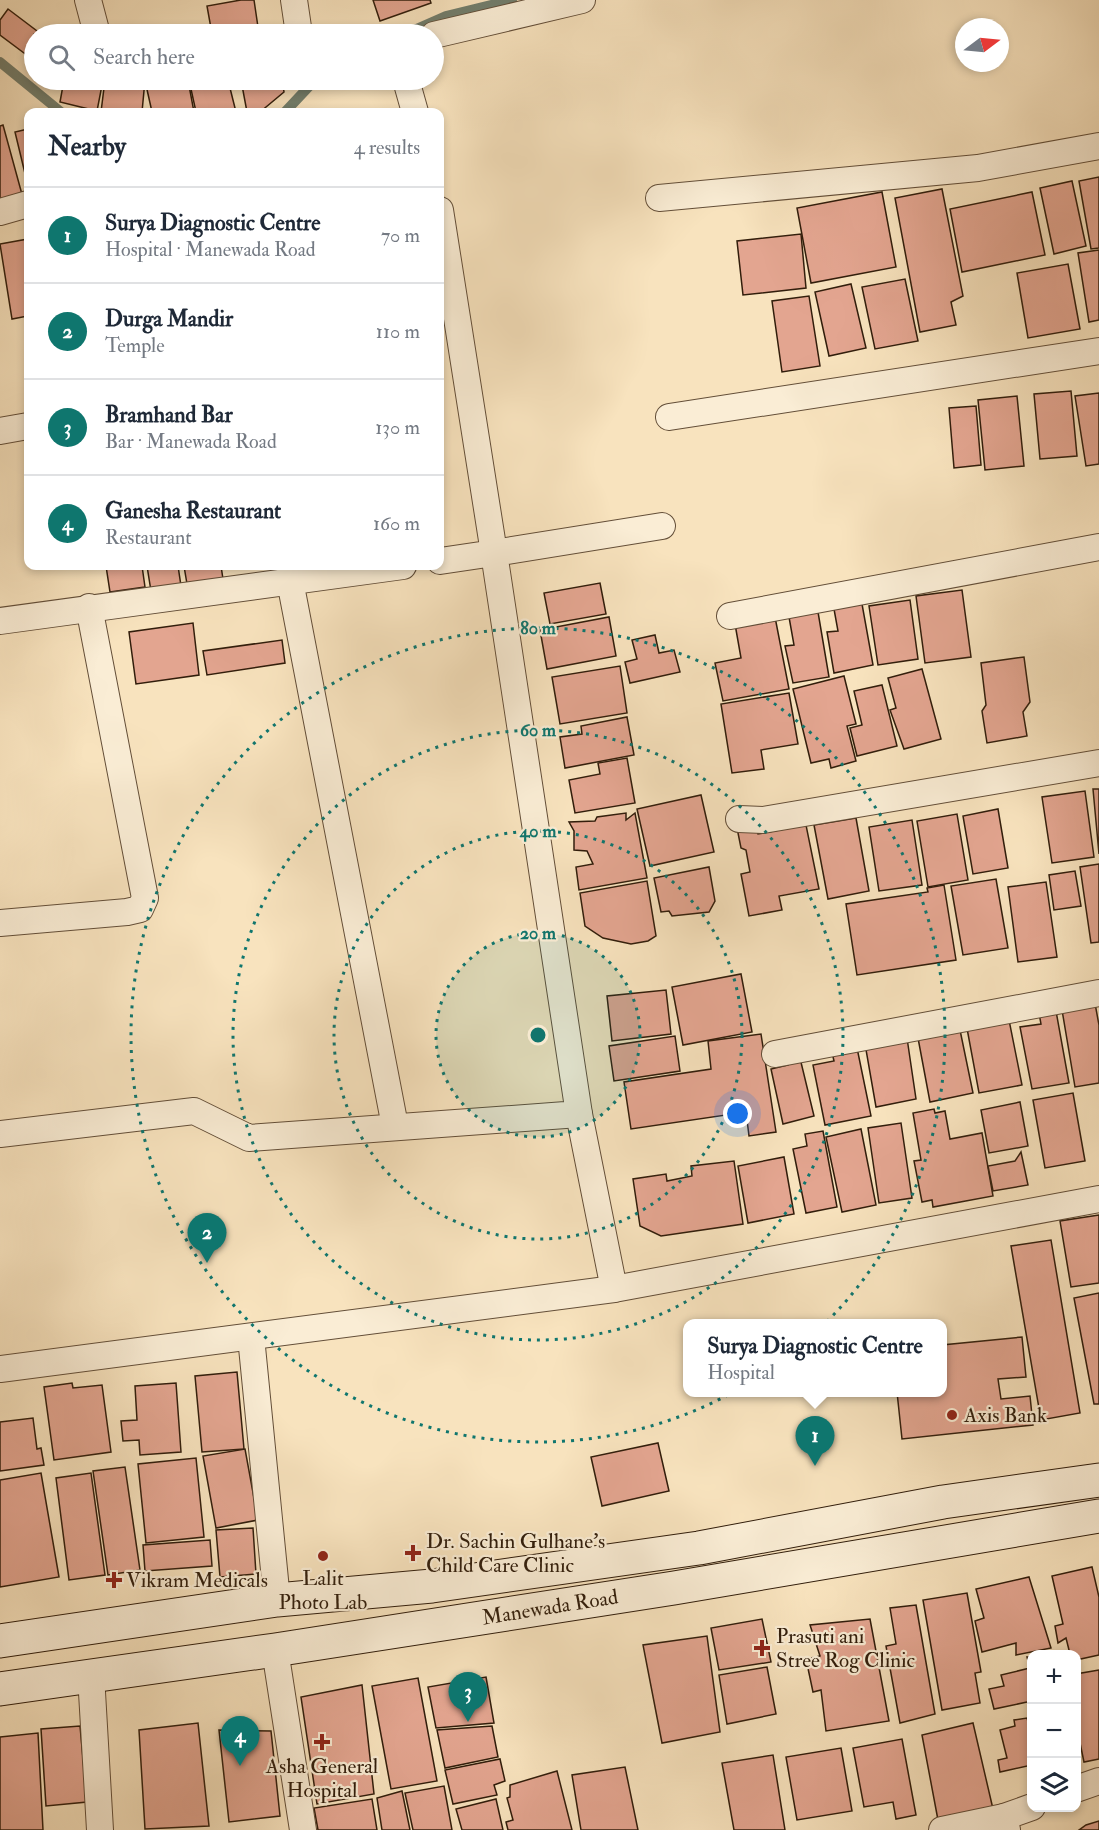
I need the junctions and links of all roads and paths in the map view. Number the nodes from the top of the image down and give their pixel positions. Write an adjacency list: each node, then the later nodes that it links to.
1 (88, 0): 4 (street)
2 (294, 0): 5 (street)
3 (582, 0): 6 (street)
4 (94, 24)
5 (298, 24)
6 (444, 33)
7 (409, 90): 8 (street)
8 (414, 108)
9 (1099, 146): 10 (street)
10 (659, 198)
11 (24, 205): 12 (street)
12 (0, 212)
13 (444, 264): 15 (street)
14 (1099, 351): 16 (street)
15 (451, 358): 21 (street)
16 (669, 417)
17 (24, 427): 18 (street)
18 (0, 431)
19 (662, 526): 21 (street)
20 (1099, 547): 26 (street)
21 (494, 553): 22 (street); 33 (street)
22 (444, 560)
23 (370, 570): 24 (street)
24 (290, 580): 25 (street); 34 (street)
25 (89, 607): 27 (street); 30 (street)
26 (730, 616)
27 (0, 621)
28 (1099, 763): 29 (street)
29 (739, 819)
30 (0, 922)
31 (1099, 993): 32 (street)
32 (775, 1054)
33 (579, 1114): 34 (street); 37 (street)
34 (395, 1126): 35 (street)
35 (0, 1134)
36 (1099, 1198): 37 (street)
37 (614, 1289): 38 (street)
38 (251, 1336): 39 (street); 42 (street)
39 (0, 1369)
40 (1099, 1480): 42 (street)
41 (1099, 1516): 44 (street, Manewada Road)
42 (278, 1600): 43 (street)
43 (0, 1641)
44 (275, 1650): 45 (street, Manewada Road); 52 (street)
45 (91, 1675): 46 (street, Manewada Road); 51 (street)
46 (0, 1689)
47 (1099, 1781): 48 (street)
48 (1081, 1788)
49 (1027, 1810): 50 (street)
50 (1005, 1824): 53 (street)
51 (100, 1830)
52 (303, 1830)
53 (942, 1830)

